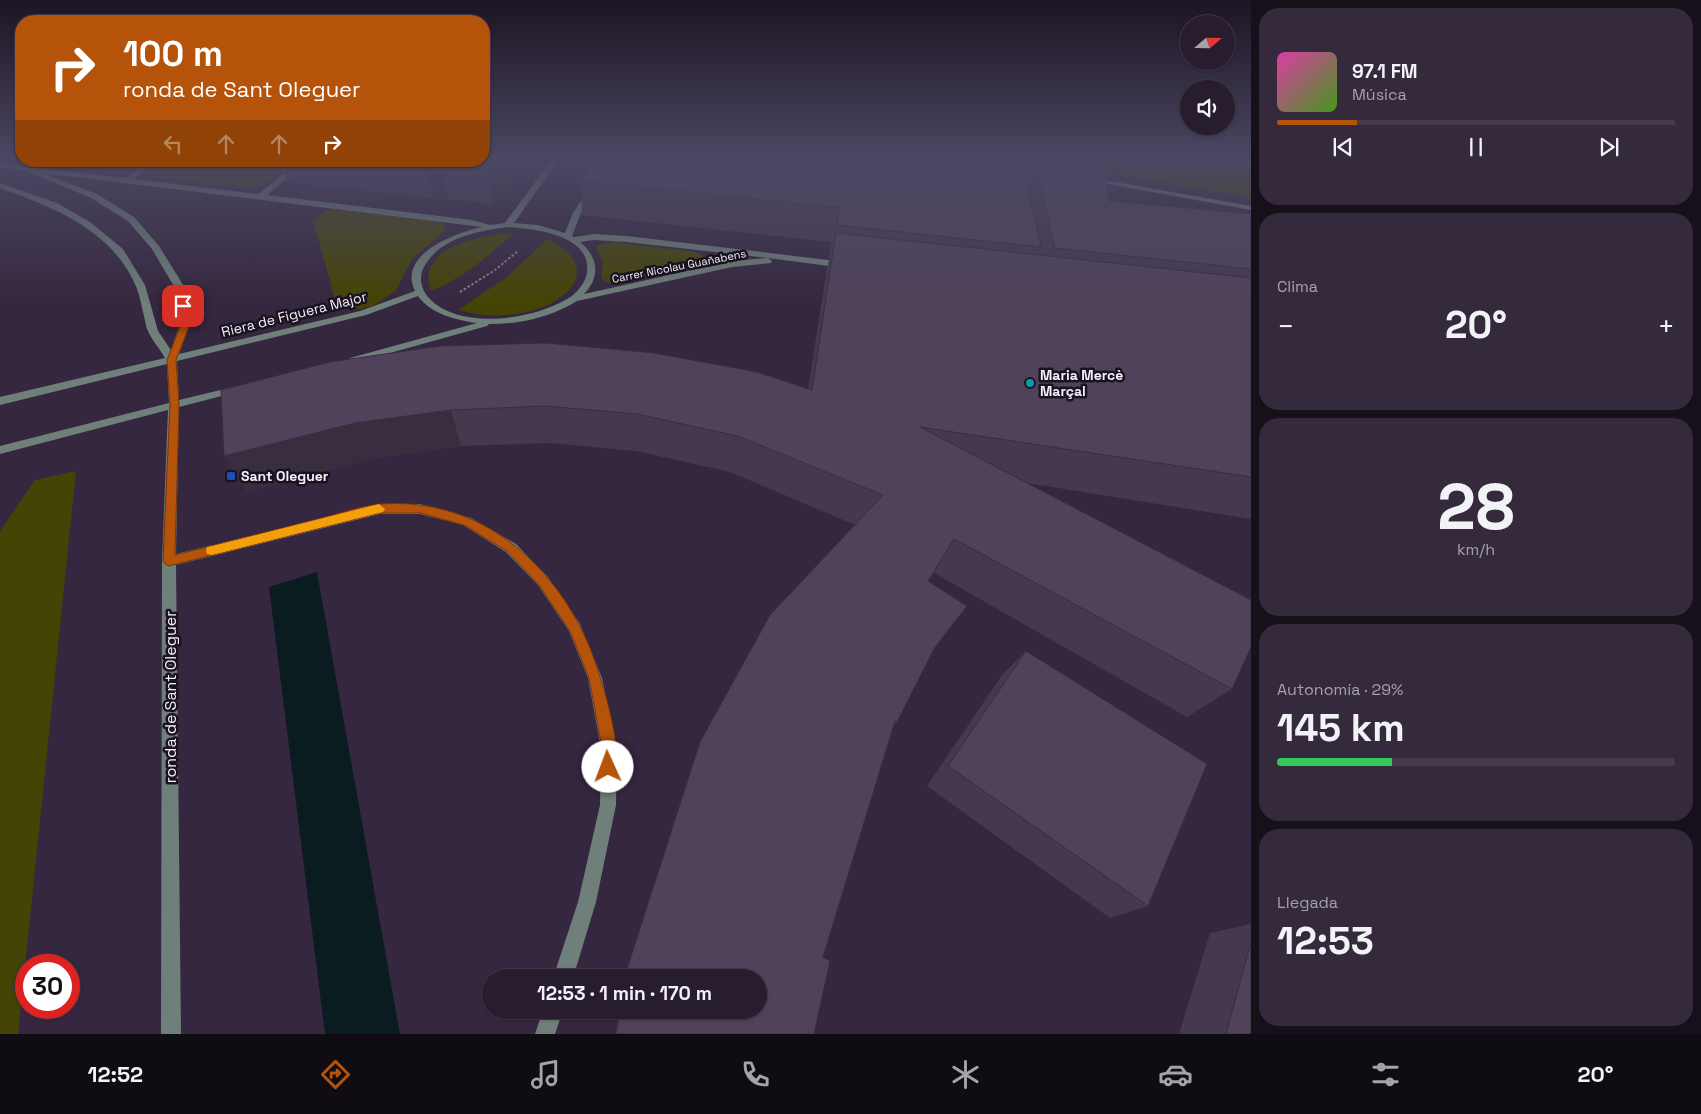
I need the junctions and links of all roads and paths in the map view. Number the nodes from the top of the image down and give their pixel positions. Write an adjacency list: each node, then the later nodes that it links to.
1 (58, 207): 16 (street)
2 (112, 207): 16 (street, ronda de Sant Oleguer)
3 (352, 207): 7 (street)
4 (521, 207): 6 (street)
5 (581, 207): 9 (street)
6 (508, 225): 7 (street); 8 (street)
7 (491, 226): 12 (street)
8 (542, 227): 9 (street); 14 (path)
9 (571, 238): 10 (street); 13 (street)
10 (789, 260): 11 (street); 13 (street, Carrer Nicolau Guañabens)
11 (858, 266)
12 (419, 293): 14 (street); 16 (street, Riera de Figuera Major)
13 (574, 299): 15 (street)
14 (434, 307): 15 (street)
15 (489, 322): 17 (street)
16 (172, 360): 19 (street, Riera de Figuera Major); 20 (street, ronda de Sant Oleguer)
17 (348, 362)
18 (248, 387): 20 (street)
19 (0, 400)
20 (174, 405): 21 (street); 22 (street, ronda de Sant Oleguer)
21 (0, 450)
22 (169, 561): 23 (street); 25 (street, ronda de Sant Oleguer)
23 (566, 969)
24 (550, 1019): 26 (street)
25 (171, 1034)
26 (545, 1034)

